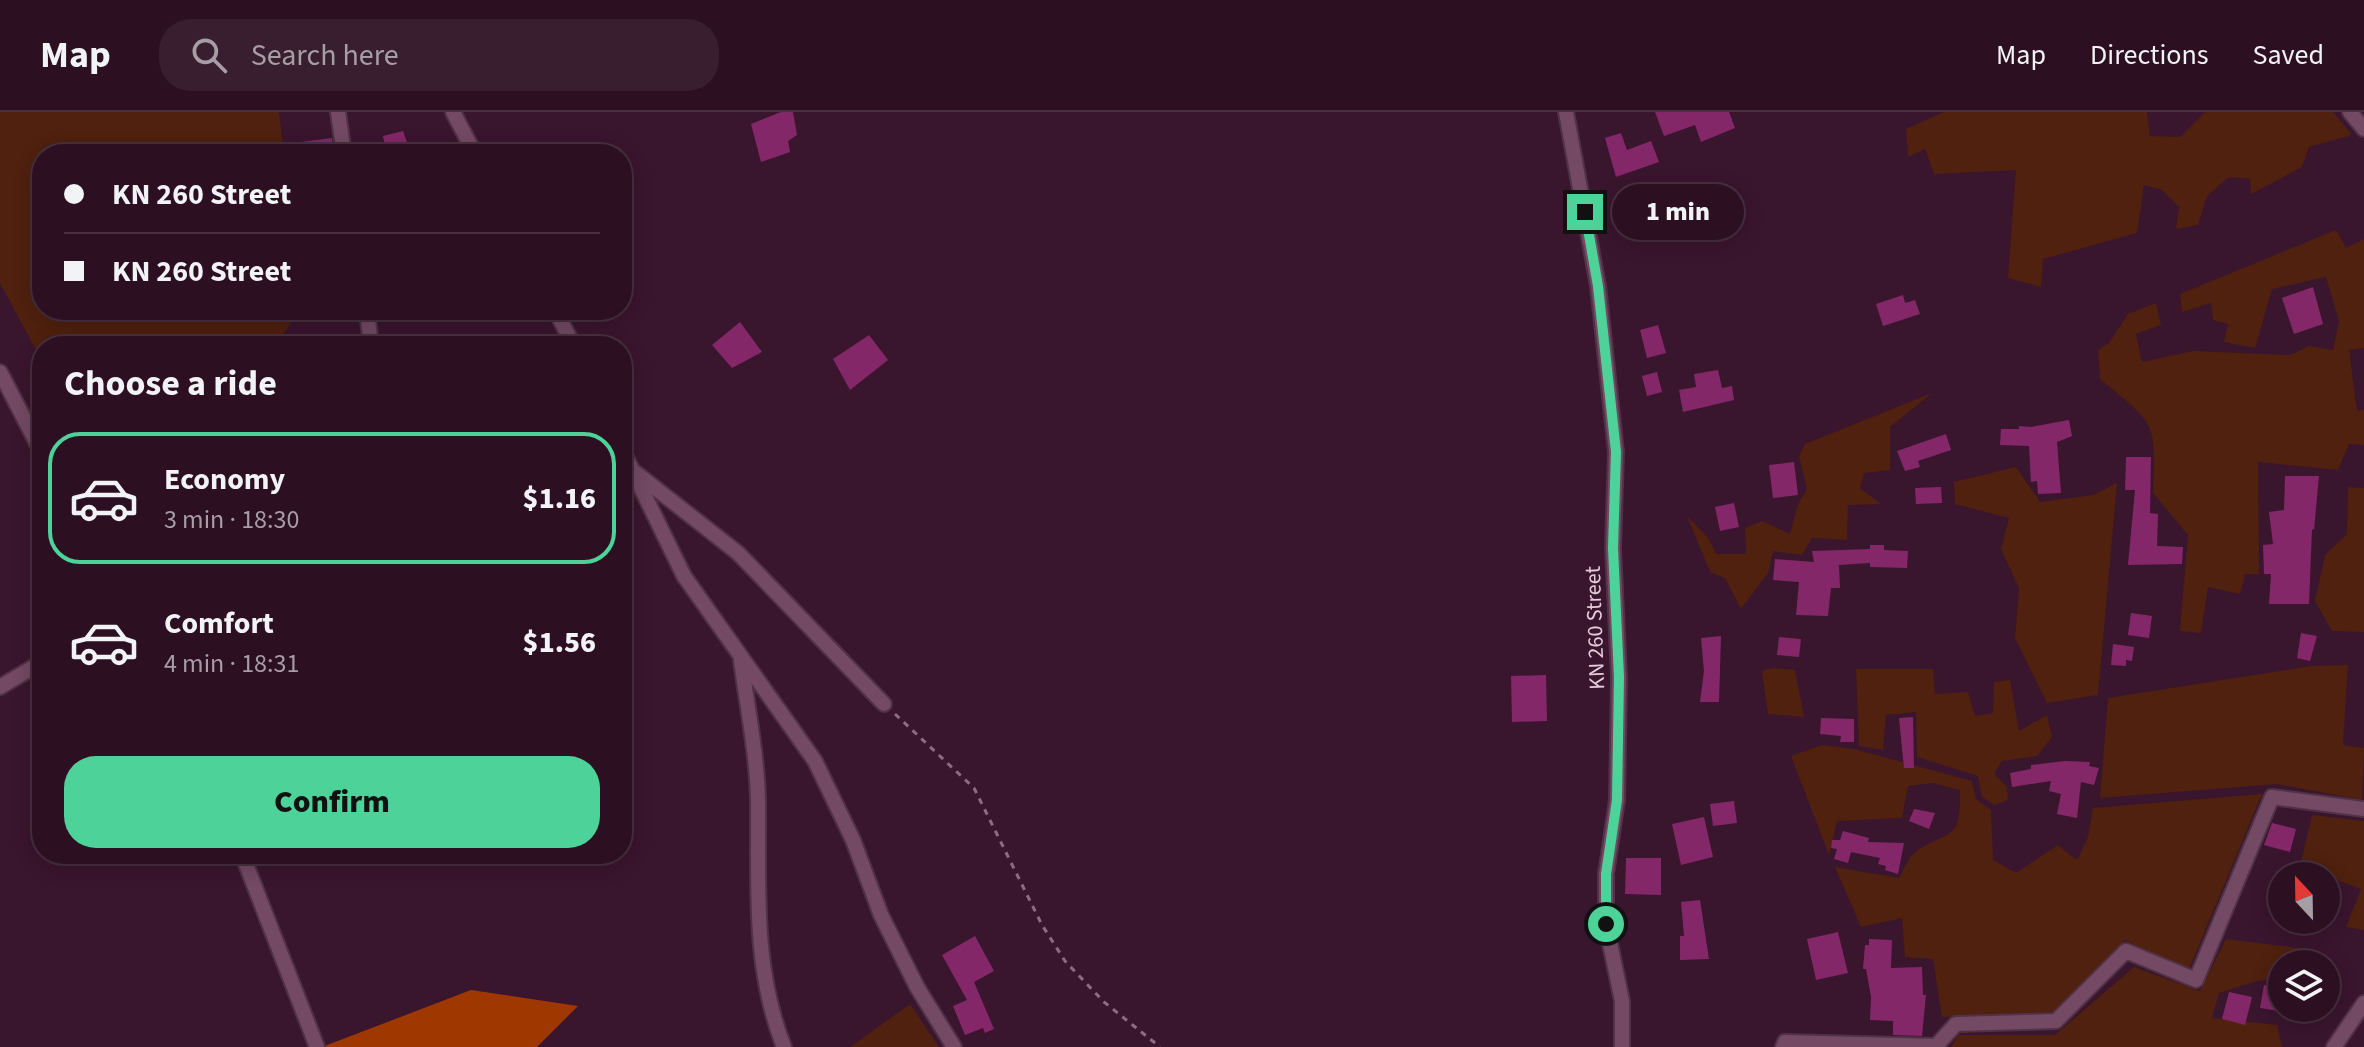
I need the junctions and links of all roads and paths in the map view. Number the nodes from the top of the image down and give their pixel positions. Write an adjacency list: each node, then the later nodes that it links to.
1 (338, 112): 6 (street)
2 (453, 112): 7 (street)
3 (1566, 112): 23 (street, KN 260 Street)
4 (2350, 112): 5 (street)
5 (2364, 129)
6 (343, 144)
7 (470, 144)
8 (0, 372): 9 (street)
9 (32, 434)
10 (632, 470): 15 (street)
11 (632, 471): 12 (street)
12 (741, 659): 20 (street); 21 (street)
13 (32, 668): 14 (street)
14 (0, 687)
15 (884, 704): 22 (path)
16 (2364, 809): 24 (street)
17 (246, 864): 19 (street)
18 (2364, 1003): 25 (street)
19 (317, 1047)
20 (784, 1047)
21 (954, 1047)
22 (1160, 1047)
23 (1622, 1047)
24 (1783, 1047)
25 (2334, 1047)

